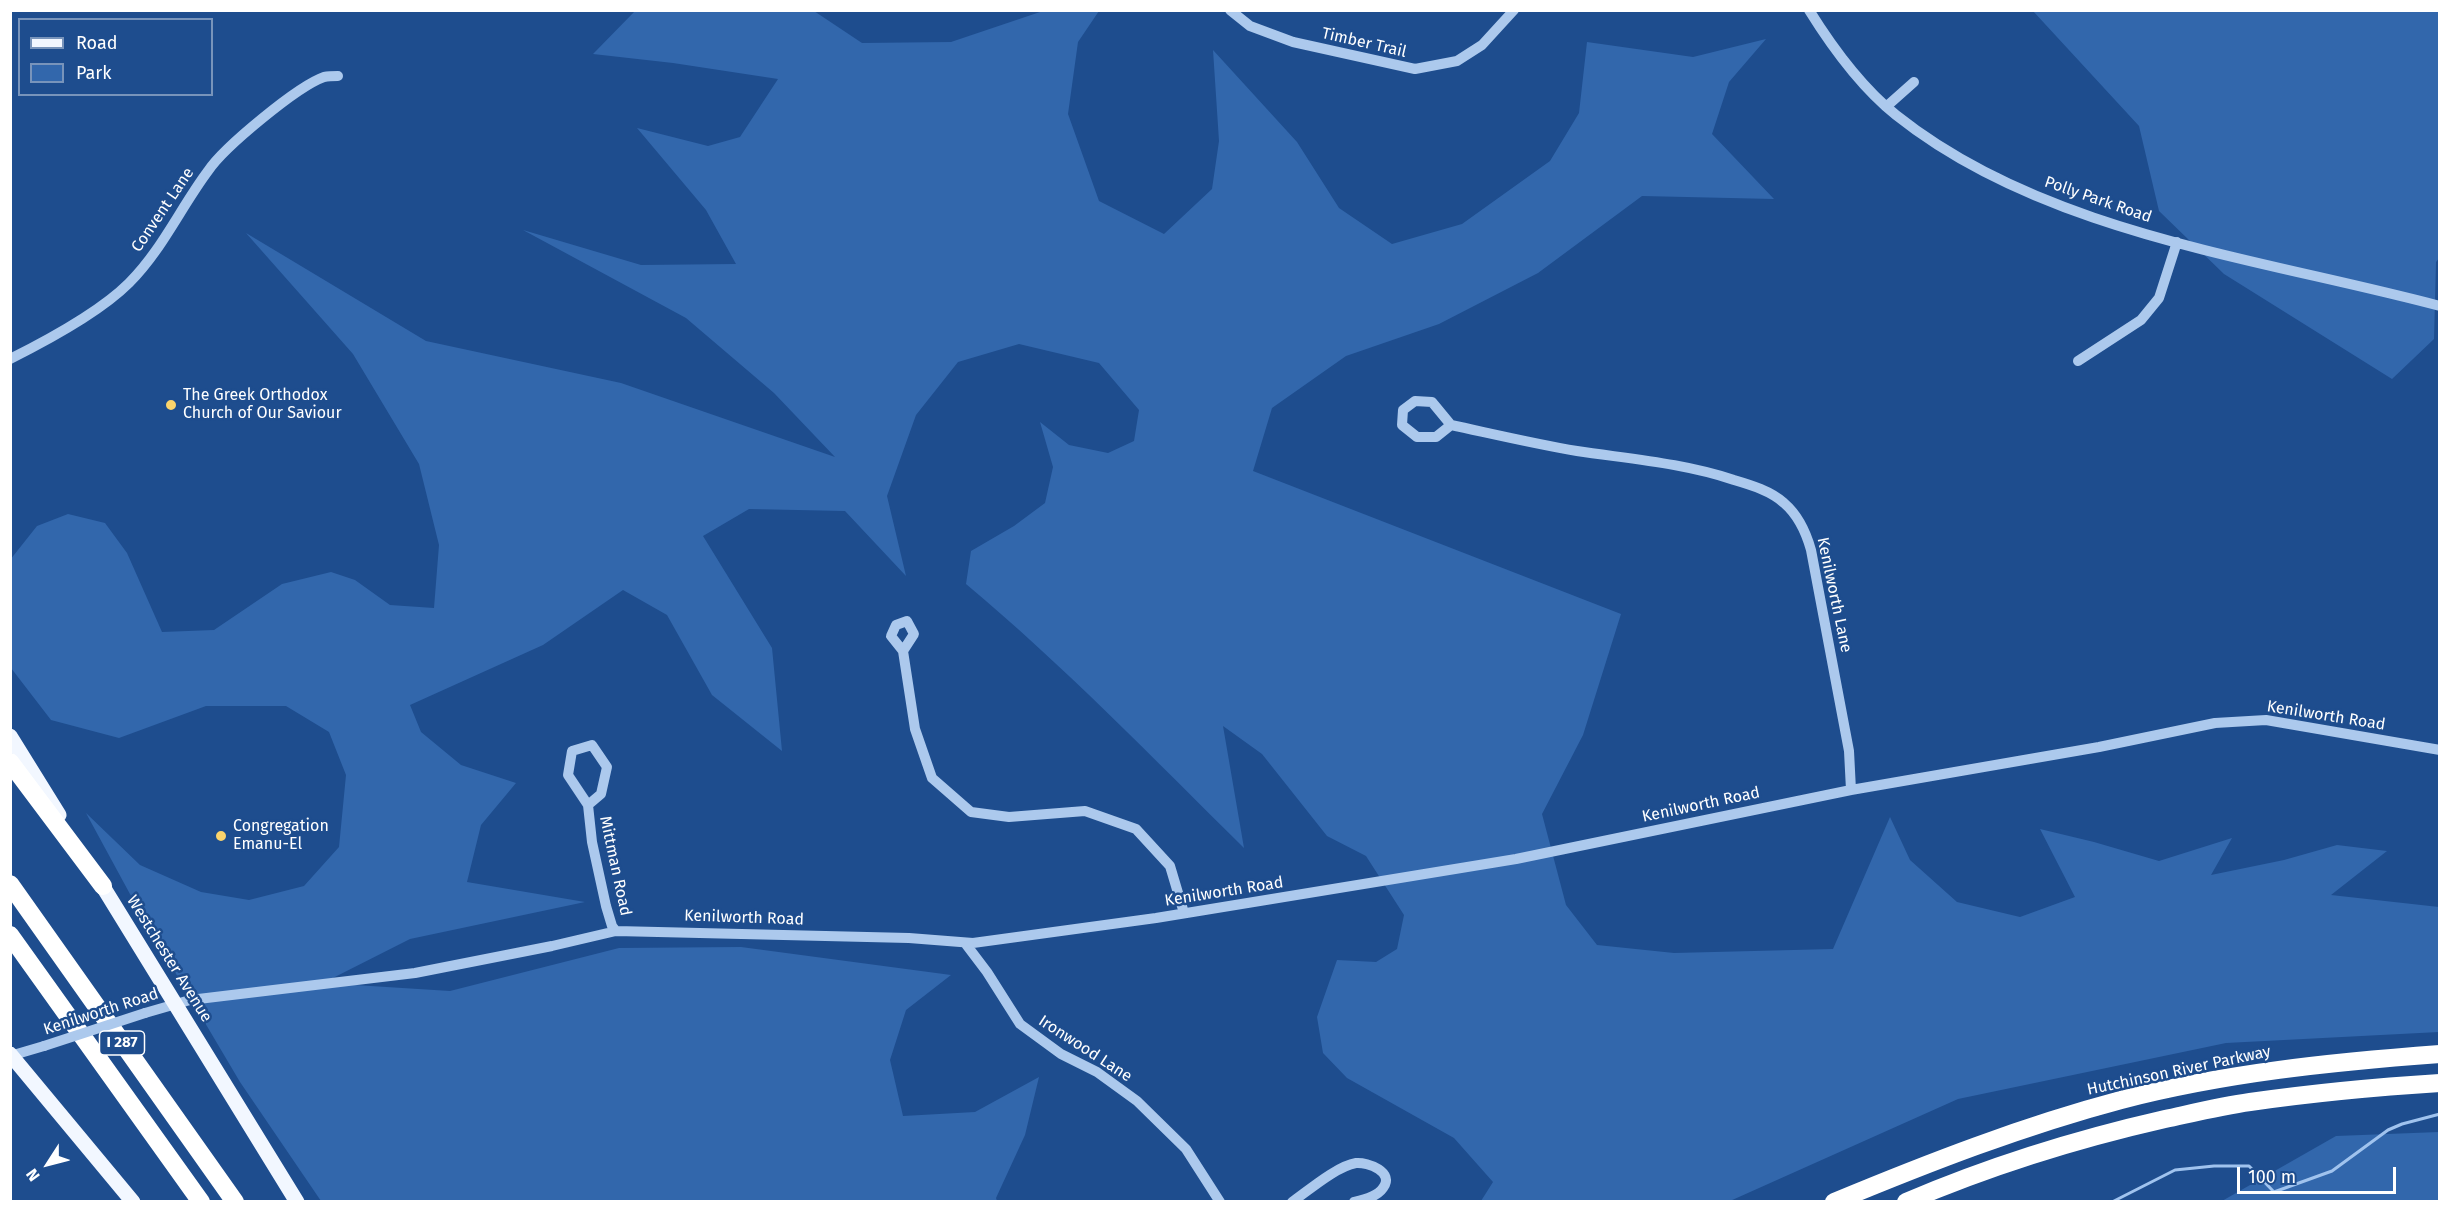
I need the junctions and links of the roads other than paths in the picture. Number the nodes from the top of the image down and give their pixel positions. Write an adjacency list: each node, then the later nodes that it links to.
1 (1230, 10): 2 (street, Timber Trail)
2 (1514, 10)
3 (1809, 10): 6 (street, Polly Park Road)
4 (338, 76): 9 (street, Convent Lane)
5 (1914, 82): 6 (street)
6 (1887, 106): 7 (street, Polly Park Road)
7 (2176, 242): 8 (street, Polly Park Road); 10 (street)
8 (2439, 306)
9 (10, 359)
10 (2078, 361)
11 (1451, 425): 11 (street); 16 (street, Kenilworth Lane)
12 (903, 651): 20 (street)
13 (10, 736): 19 (main road, Westchester Avenue)
14 (2439, 750): 16 (street, Kenilworth Road)
15 (10, 762): 19 (highway)
16 (1851, 790): 20 (street, Kenilworth Road)
17 (588, 805): 17 (street, Mittman Road); 21 (street, Mittman Road)
18 (10, 884): 30 (highway, I 287)
19 (103, 886): 24 (main road, Westchester Avenue)
20 (1184, 913): 23 (street, Kenilworth Road)
21 (616, 931): 23 (street, Kenilworth Road); 24 (street, Kenilworth Road)
22 (10, 935): 29 (highway, I 287)
23 (965, 943): 32 (street, Ironwood Lane)
24 (176, 1004): 26 (street, Kenilworth Road, bridge); 31 (main road, Westchester Avenue)
25 (2439, 1054): 35 (highway, Hutchinson River Parkway)
26 (11, 1055): 28 (main road)
27 (2439, 1083): 36 (highway)
28 (133, 1202)
29 (201, 1202)
30 (235, 1202)
31 (297, 1202)
32 (1220, 1202)
33 (1292, 1202): 34 (street)
34 (1354, 1202)
35 (1834, 1202)
36 (1906, 1202)

